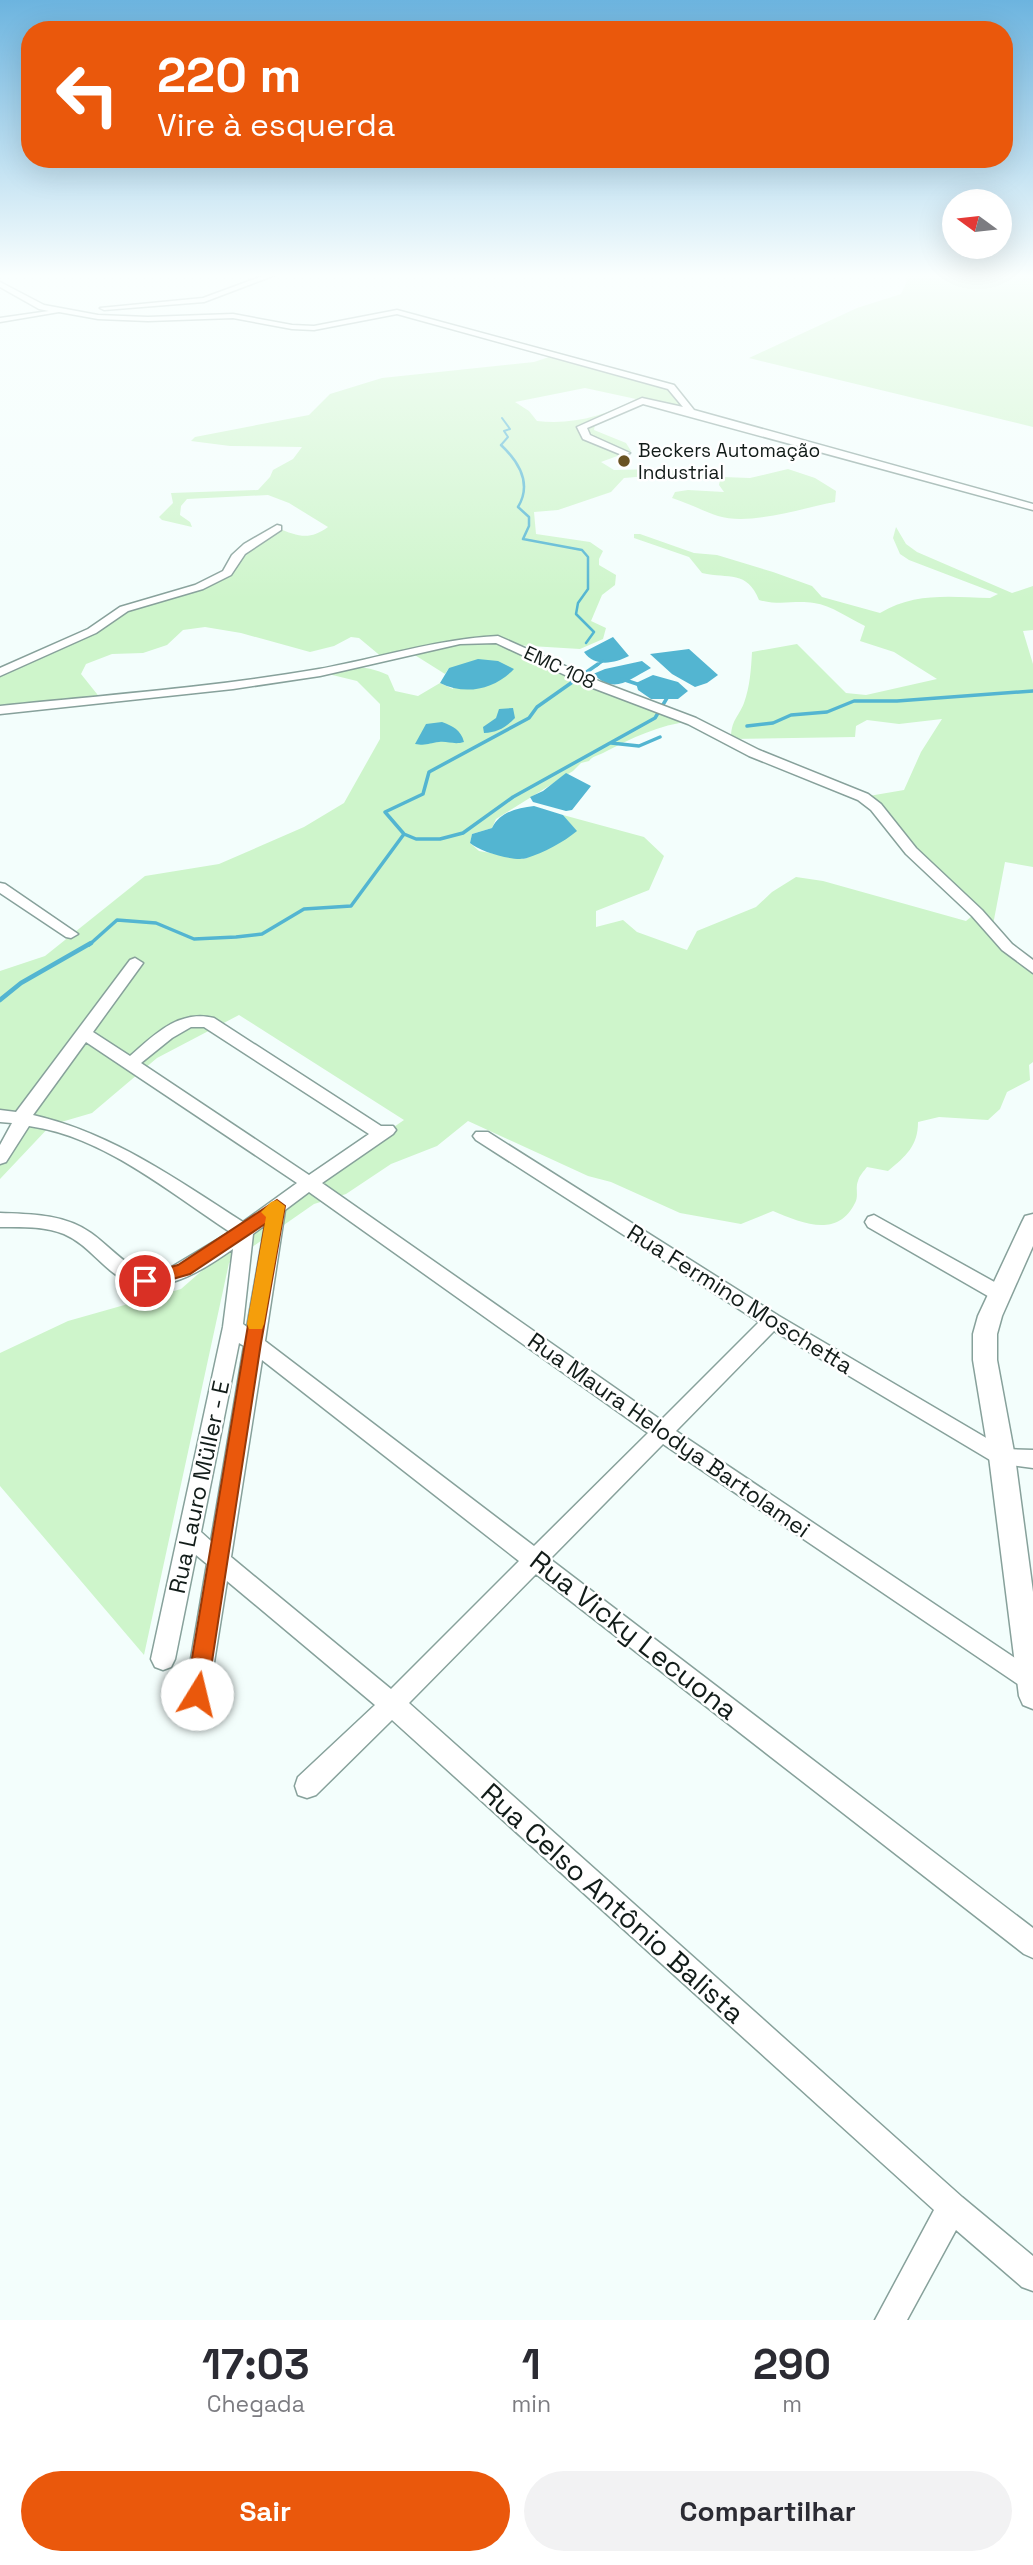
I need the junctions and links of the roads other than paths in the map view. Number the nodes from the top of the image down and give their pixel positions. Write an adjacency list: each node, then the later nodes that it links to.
1 (654, 382): 2 (street)
2 (691, 412): 3 (street); 4 (street)
3 (625, 453)
4 (1033, 507)
5 (277, 528): 6 (street)
6 (0, 672)
7 (0, 710): 11 (street, EMC 108)
8 (0, 887): 9 (street)
9 (71, 934)
10 (135, 963): 12 (street)
11 (1033, 968)
12 (84, 1033): 13 (street, Rua Maura Helodya Bartolamei); 15 (street)
13 (130, 1064): 18 (street, Rua Maura Helodya Bartolamei); 18 (street)
14 (0, 1116): 15 (street)
15 (22, 1117): 17 (street); 23 (street)
16 (482, 1136): 25 (street, Rua Fermino Moschetta)
17 (0, 1158)
18 (309, 1183): 19 (street); 28 (street, Rua Maura Helodya Bartolamei)
19 (277, 1206): 23 (street); 27 (street, Rua Lauro Müller - E)
20 (0, 1220): 23 (street)
21 (874, 1222): 24 (street)
22 (1033, 1222): 24 (street)
23 (244, 1232): 26 (street, Rua Lauro Müller - E)
24 (999, 1294): 29 (street)
25 (772, 1321): 28 (street); 29 (street, Rua Fermino Moschetta)
26 (233, 1327): 27 (street, Rua Vicky Lecuona); 31 (street, Rua Lauro Müller - E)
27 (252, 1343): 32 (street, Rua Vicky Lecuona); 33 (street, Rua Lauro Müller - E)
28 (662, 1432): 32 (street); 35 (street, Rua Maura Helodya Bartolamei)
29 (1002, 1457): 30 (street); 35 (street)
30 (1033, 1459)
31 (188, 1535): 33 (street, Rua Celso Antônio Balista); 34 (street, Rua Lauro Müller - E)
32 (536, 1559): 37 (street); 39 (street, Rua Vicky Lecuona)
33 (218, 1561): 36 (street, Rua Lauro Müller - E); 37 (street, Rua Celso Antônio Balista)
34 (163, 1659)
35 (1032, 1689)
36 (197, 1694)
37 (392, 1704): 38 (street); 40 (street, Rua Celso Antônio Balista)
38 (307, 1786)
39 (1033, 1945)
40 (952, 2207): 41 (street, Rua Celso Antônio Balista); 42 (street)
41 (1033, 2276)
42 (890, 2320)

